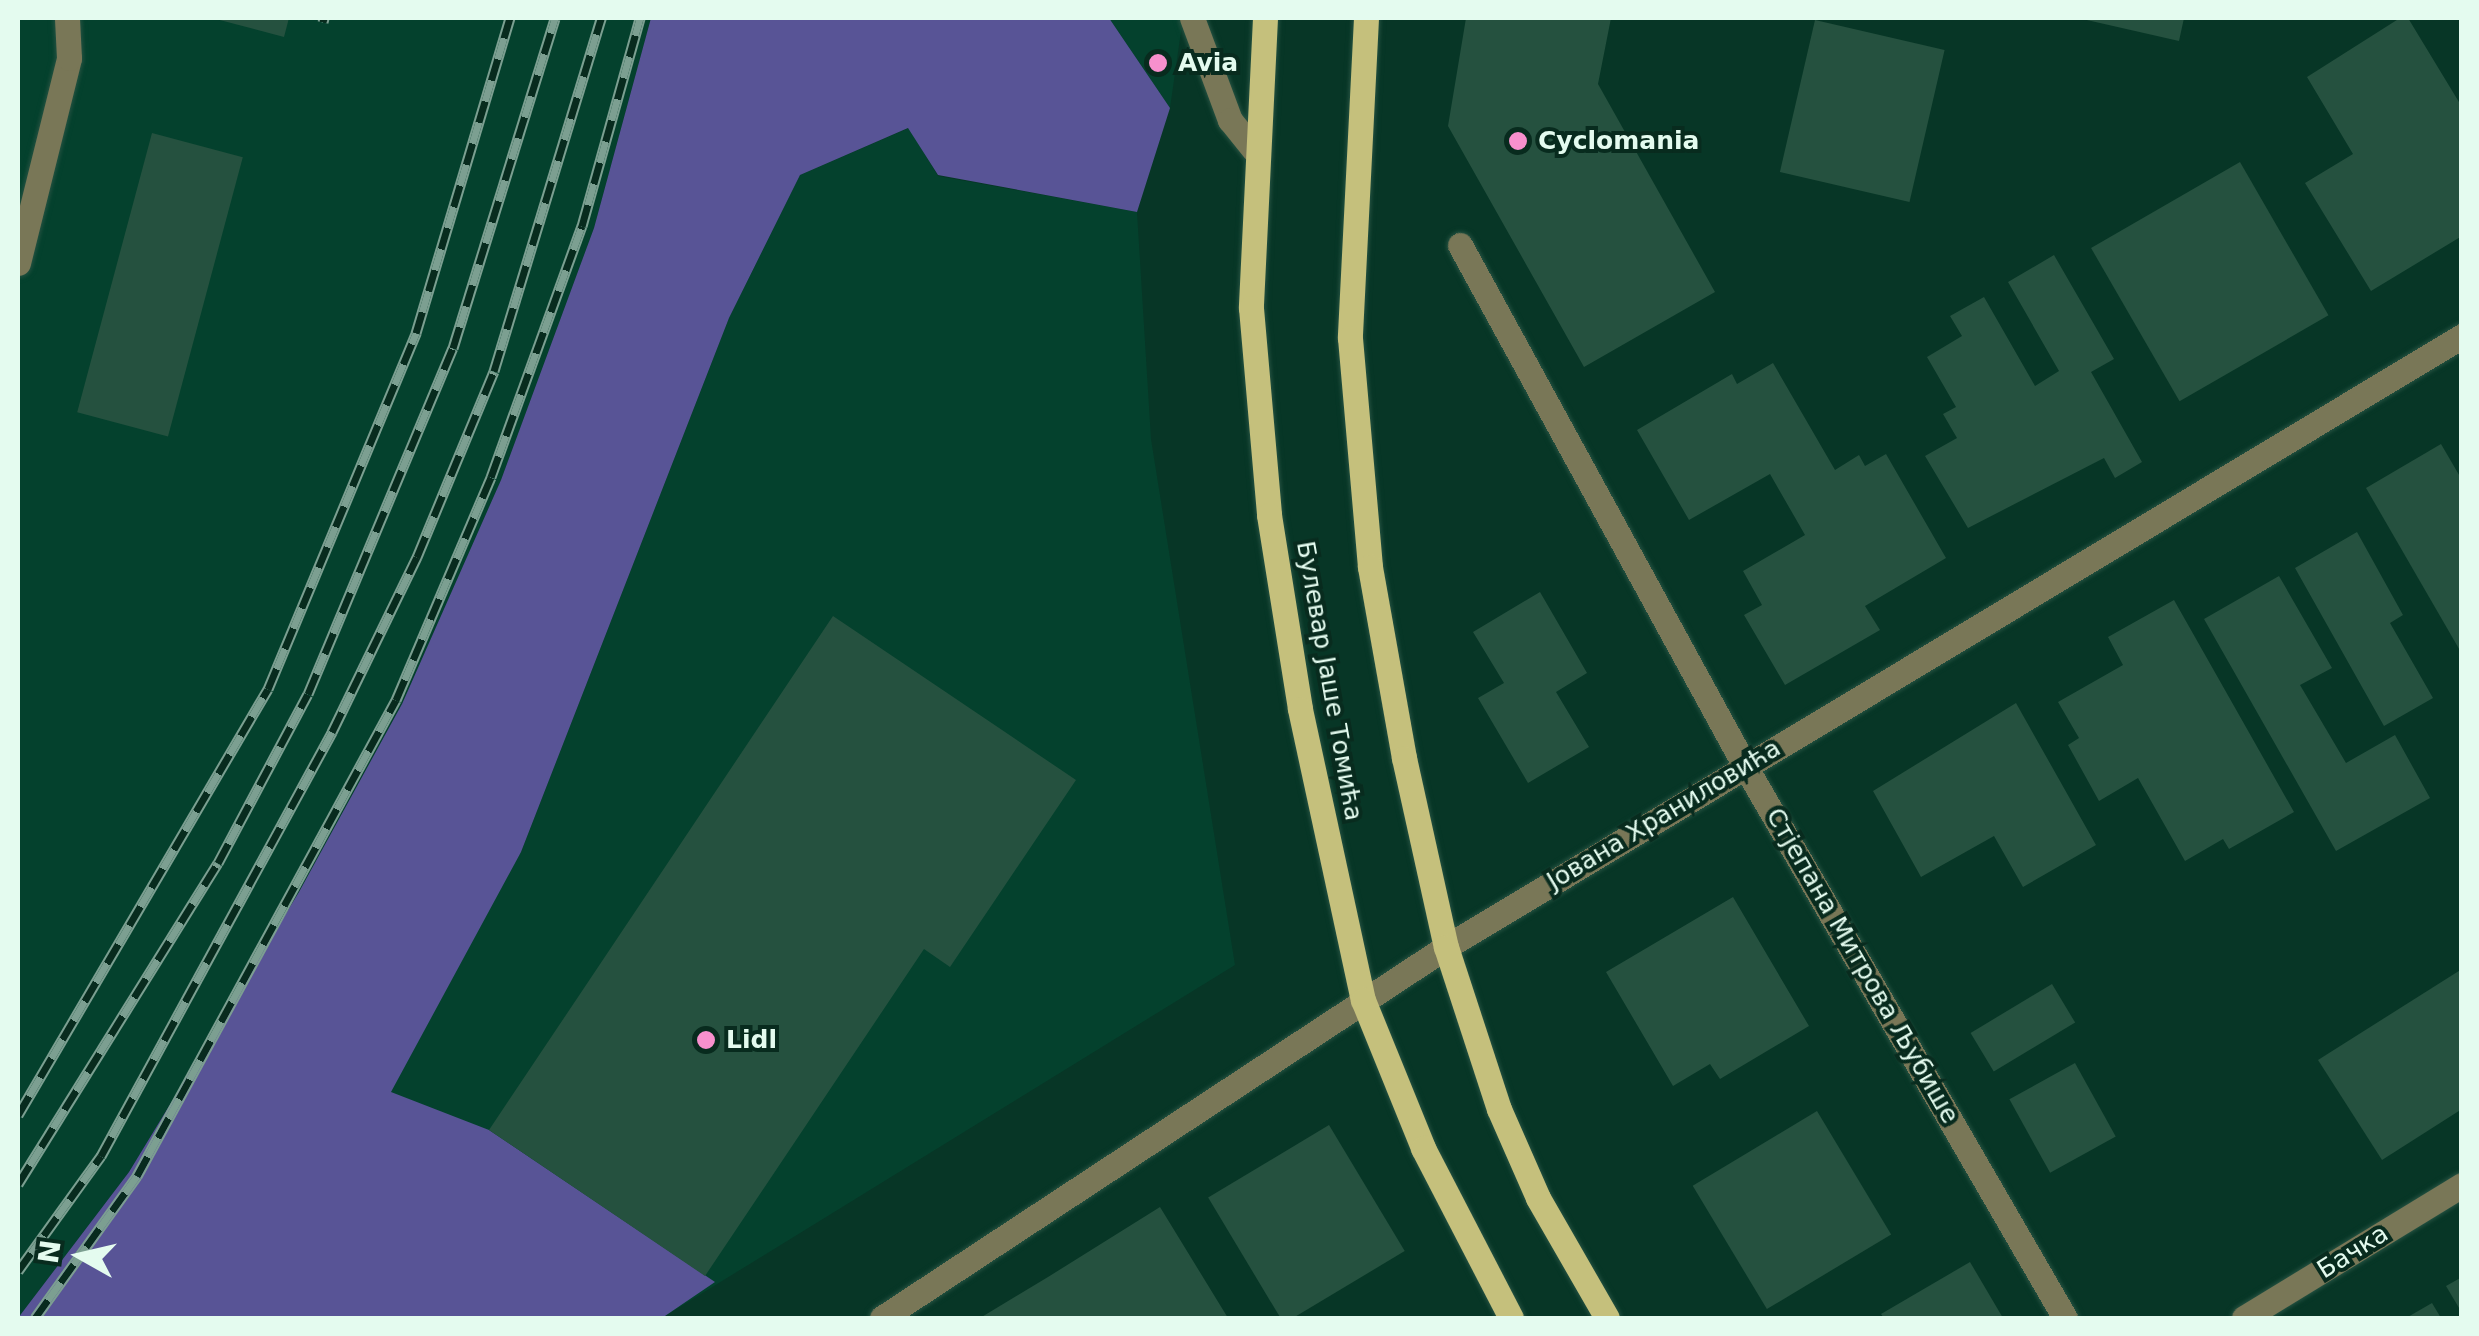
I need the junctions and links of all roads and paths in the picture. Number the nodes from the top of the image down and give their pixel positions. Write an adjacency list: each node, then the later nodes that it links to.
1 (67, 18): 7 (street)
2 (1192, 18): 5 (street)
3 (1265, 18): 5 (main road, Булевар Јаше Томића)
4 (1366, 18): 10 (main road)
5 (1254, 150): 11 (main road, Булевар Јаше Томића)
6 (1460, 245): 9 (street, Стјепана Митрова Љубише)
7 (18, 263)
8 (2462, 336): 9 (street, Јована Храниловића)
9 (1746, 766): 10 (street, Јована Храниловића); 16 (street, Стјепана Митрова Љубише)
10 (1446, 947): 11 (street, Јована Храниловића); 15 (main road)
11 (1364, 1000): 13 (street, Јована Храниловића); 14 (main road, Булевар Јаше Томића)
12 (2462, 1185): 17 (street, Бачка)
13 (882, 1318)
14 (1512, 1318)
15 (1606, 1318)
16 (2065, 1318)
17 (2244, 1318)

